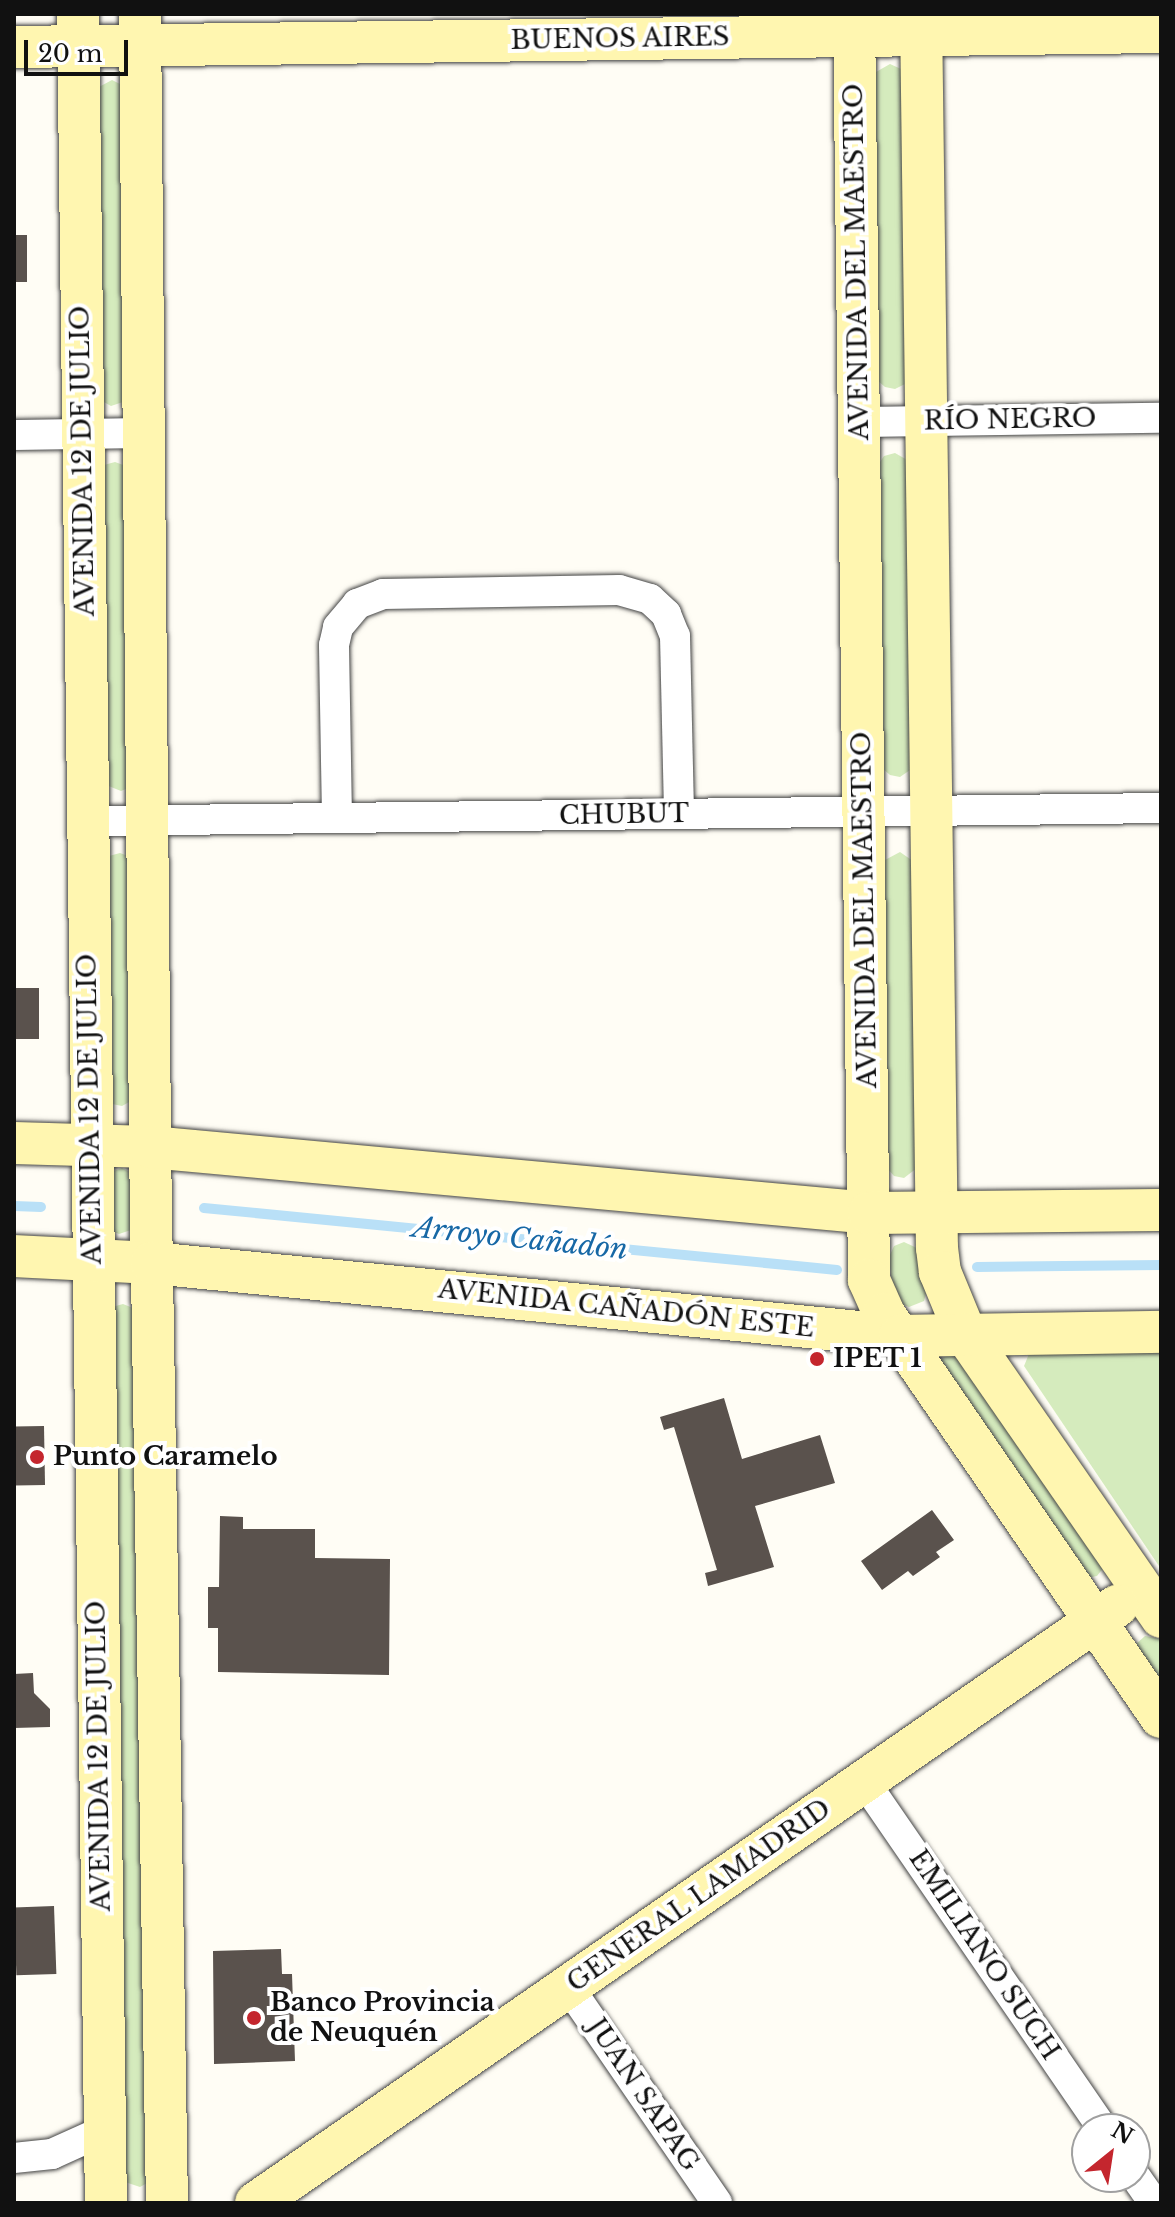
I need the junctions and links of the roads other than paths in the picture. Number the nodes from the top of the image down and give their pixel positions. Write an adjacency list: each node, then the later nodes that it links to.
1 (921, 24): 2 (street, BUENOS AIRES); 5 (street, BUENOS AIRES); 8 (street)
2 (854, 25): 4 (street, BUENOS AIRES); 9 (street, AVENIDA DEL MAESTRO)
3 (78, 30): 4 (street, BUENOS AIRES); 6 (street, BUENOS AIRES); 11 (street, AVENIDA 12 DE JULIO)
4 (140, 30): 10 (street)
5 (1161, 32)
6 (14, 47)
7 (1161, 418): 8 (street, RÍO NEGRO)
8 (926, 421): 9 (street, RÍO NEGRO); 15 (street)
9 (859, 422): 14 (street, AVENIDA DEL MAESTRO)
10 (144, 433): 11 (street); 19 (street)
11 (82, 434): 12 (street); 18 (street, AVENIDA 12 DE JULIO)
12 (14, 435)
13 (1161, 808): 15 (street, CHUBUT)
14 (864, 811): 15 (street, CHUBUT); 16 (street, CHUBUT); 24 (street, AVENIDA DEL MAESTRO)
15 (931, 811): 25 (street)
16 (679, 814): 17 (street, CHUBUT); 17 (street)
17 (337, 818): 19 (street, CHUBUT)
18 (86, 821): 19 (street, CHUBUT); 21 (street, AVENIDA 12 DE JULIO)
19 (147, 821): 22 (street)
20 (14, 1143): 21 (street)
21 (90, 1145): 22 (street); 27 (street, AVENIDA 12 DE JULIO)
22 (150, 1147): 24 (street); 28 (street)
23 (1161, 1210): 25 (street)
24 (869, 1213): 25 (street); 31 (street, AVENIDA DEL MAESTRO)
25 (936, 1214): 30 (street)
26 (14, 1256): 27 (street, AVENIDA CAÑADÓN ESTE)
27 (91, 1258): 28 (street, AVENIDA CAÑADÓN ESTE); 38 (street, AVENIDA 12 DE JULIO)
28 (152, 1263): 31 (street, AVENIDA CAÑADÓN ESTE); 42 (street)
29 (1161, 1332): 30 (street, AVENIDA CAÑADÓN ESTE)
30 (966, 1335): 31 (street, AVENIDA CAÑADÓN ESTE); 32 (street)
31 (900, 1336): 33 (street, AVENIDA DEL MAESTRO)
32 (1151, 1603): 33 (street, GENERAL LAMADRID)
33 (1095, 1621): 34 (street, AVENIDA DEL MAESTRO); 35 (street, GENERAL LAMADRID)
34 (1161, 1717)
35 (864, 1781): 36 (street, GENERAL LAMADRID); 37 (street, EMILIANO SUCH)
36 (568, 1986): 40 (street, GENERAL LAMADRID); 43 (street, JUAN SAPAG)
37 (1092, 2113)
38 (105, 2130): 39 (street); 41 (street, AVENIDA 12 DE JULIO)
39 (14, 2158)
40 (266, 2200)
41 (106, 2203)
42 (167, 2203)
43 (717, 2203)

